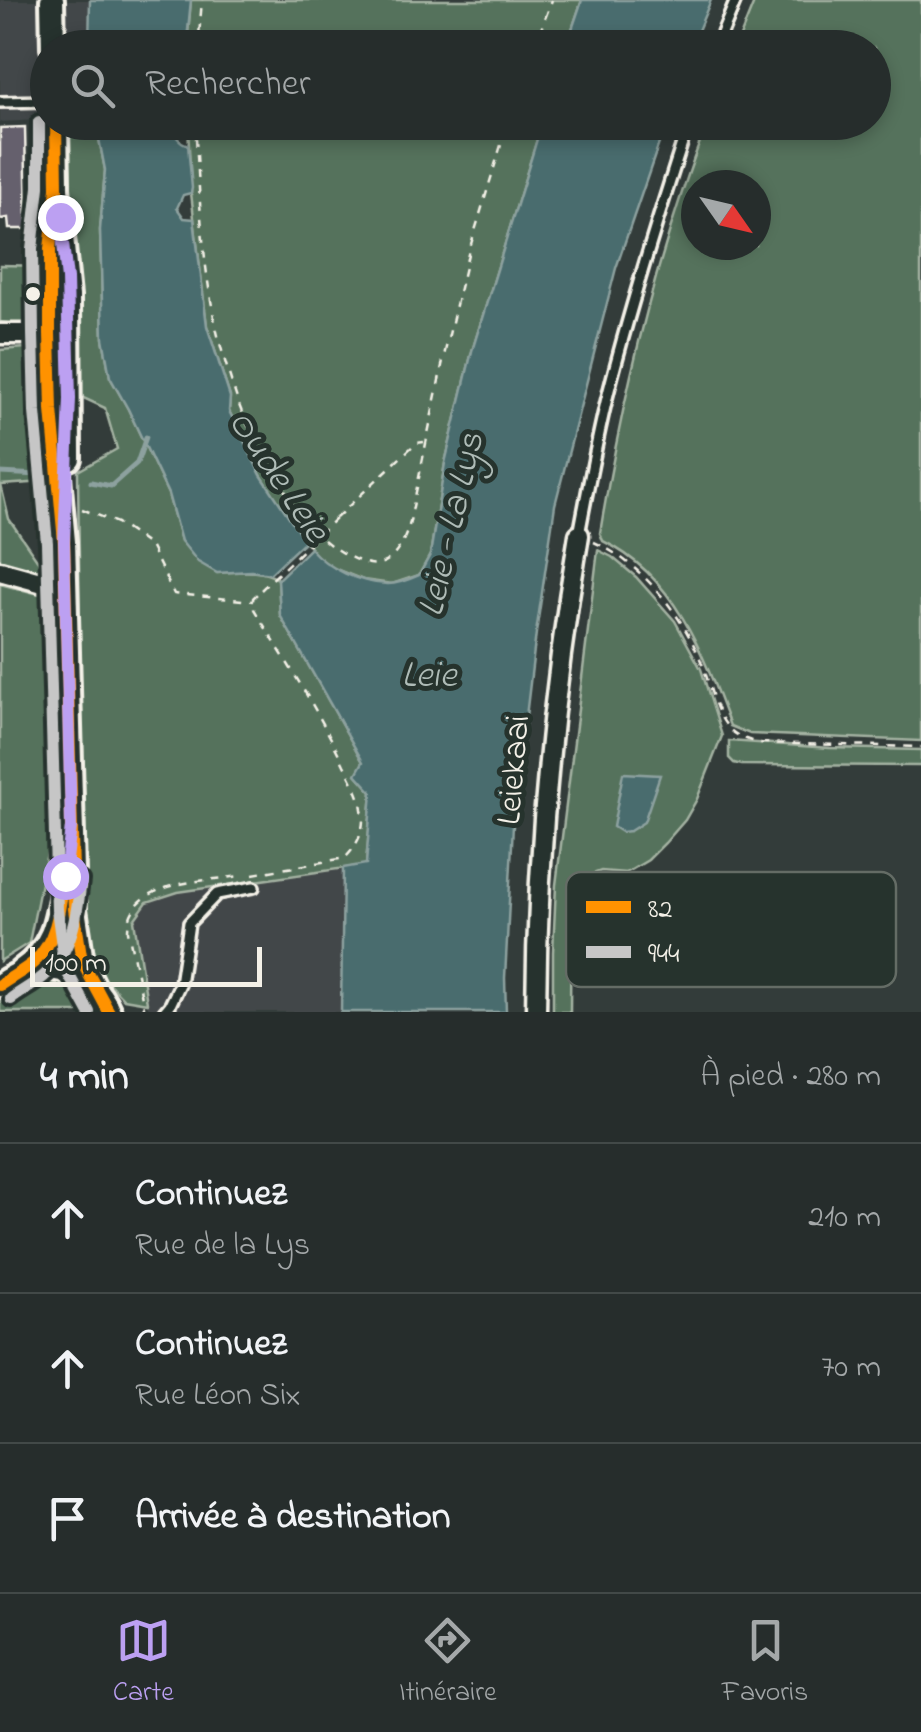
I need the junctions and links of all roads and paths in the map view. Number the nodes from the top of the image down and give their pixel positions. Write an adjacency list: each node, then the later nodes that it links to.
1 (52, 0): 5 (main road)
2 (202, 0): 6 (path)
3 (552, 0): 7 (path)
4 (736, 0): 8 (lane)
5 (53, 30)
6 (200, 30)
7 (541, 30)
8 (724, 30)
9 (30, 101): 10 (lane)
10 (0, 102)
11 (56, 140): 16 (main road)
12 (196, 140): 17 (path)
13 (503, 140): 17 (path)
14 (682, 140): 19 (lane)
15 (0, 334): 16 (street)
16 (59, 334): 18 (main road); 20 (main road)
17 (426, 442): 23 (path, bridge)
18 (66, 505): 20 (main road); 23 (path)
19 (579, 535): 24 (path); 32 (street, Leiekaai)
20 (64, 542): 22 (main road)
21 (0, 571): 22 (street)
22 (64, 589): 25 (main road)
23 (253, 600): 30 (path)
24 (921, 747)
25 (71, 827): 27 (main road); 29 (main road)
26 (254, 888): 31 (lane)
27 (22, 972): 28 (main road); 29 (main road)
28 (0, 985)
29 (107, 1002)
30 (145, 1012)
31 (164, 1012)
32 (536, 1012)

